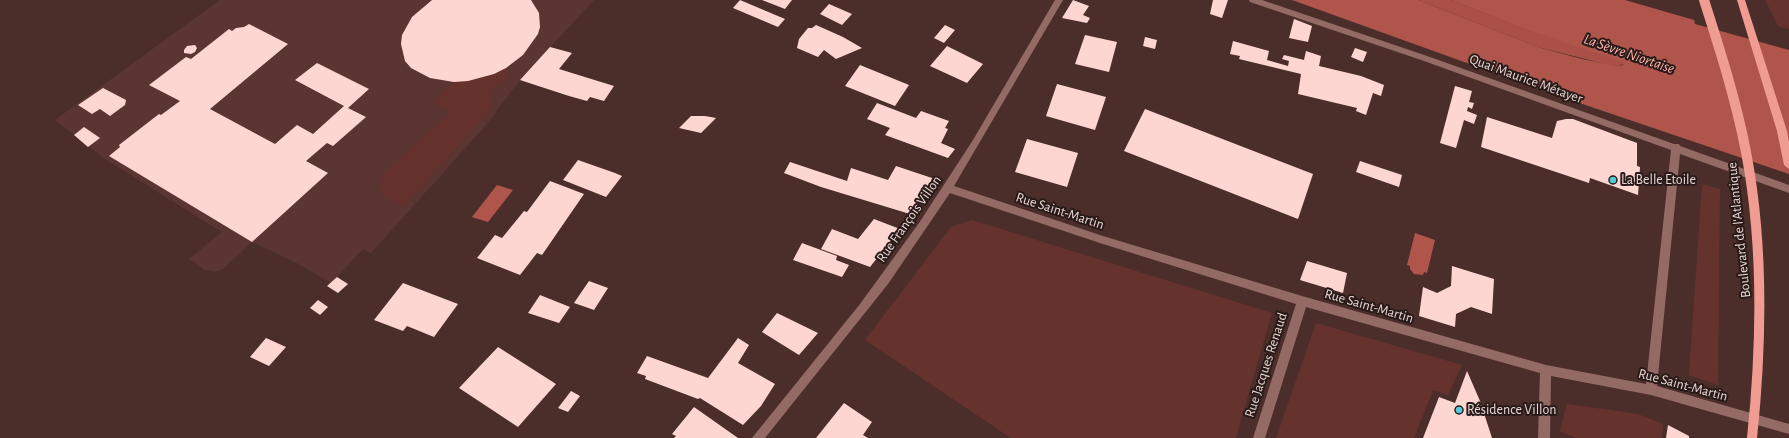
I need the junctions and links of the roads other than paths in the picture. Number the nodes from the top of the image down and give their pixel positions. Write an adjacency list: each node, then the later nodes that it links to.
1 (1059, 0): 7 (street, Rue François Villon)
2 (1253, 0): 5 (street, Quai Maurice Métayer)
3 (1704, 0): 16 (main road, Boulevard de l'Atlantique, bridge)
4 (1741, 1): 6 (main road)
5 (1676, 147): 8 (street, Quai Maurice Métayer); 11 (street)
6 (1789, 165)
7 (948, 188): 9 (street, Rue Saint-Martin); 13 (street, Rue François Villon)
8 (1789, 189)
9 (1302, 301): 10 (street, Rue Saint-Martin); 14 (street, Rue Jacques Renaud)
10 (1546, 370): 11 (street, Rue Saint-Martin); 15 (street)
11 (1651, 390): 12 (street, Rue Saint-Martin)
12 (1789, 429)
13 (758, 438)
14 (1259, 438)
15 (1544, 438)
16 (1752, 438)

